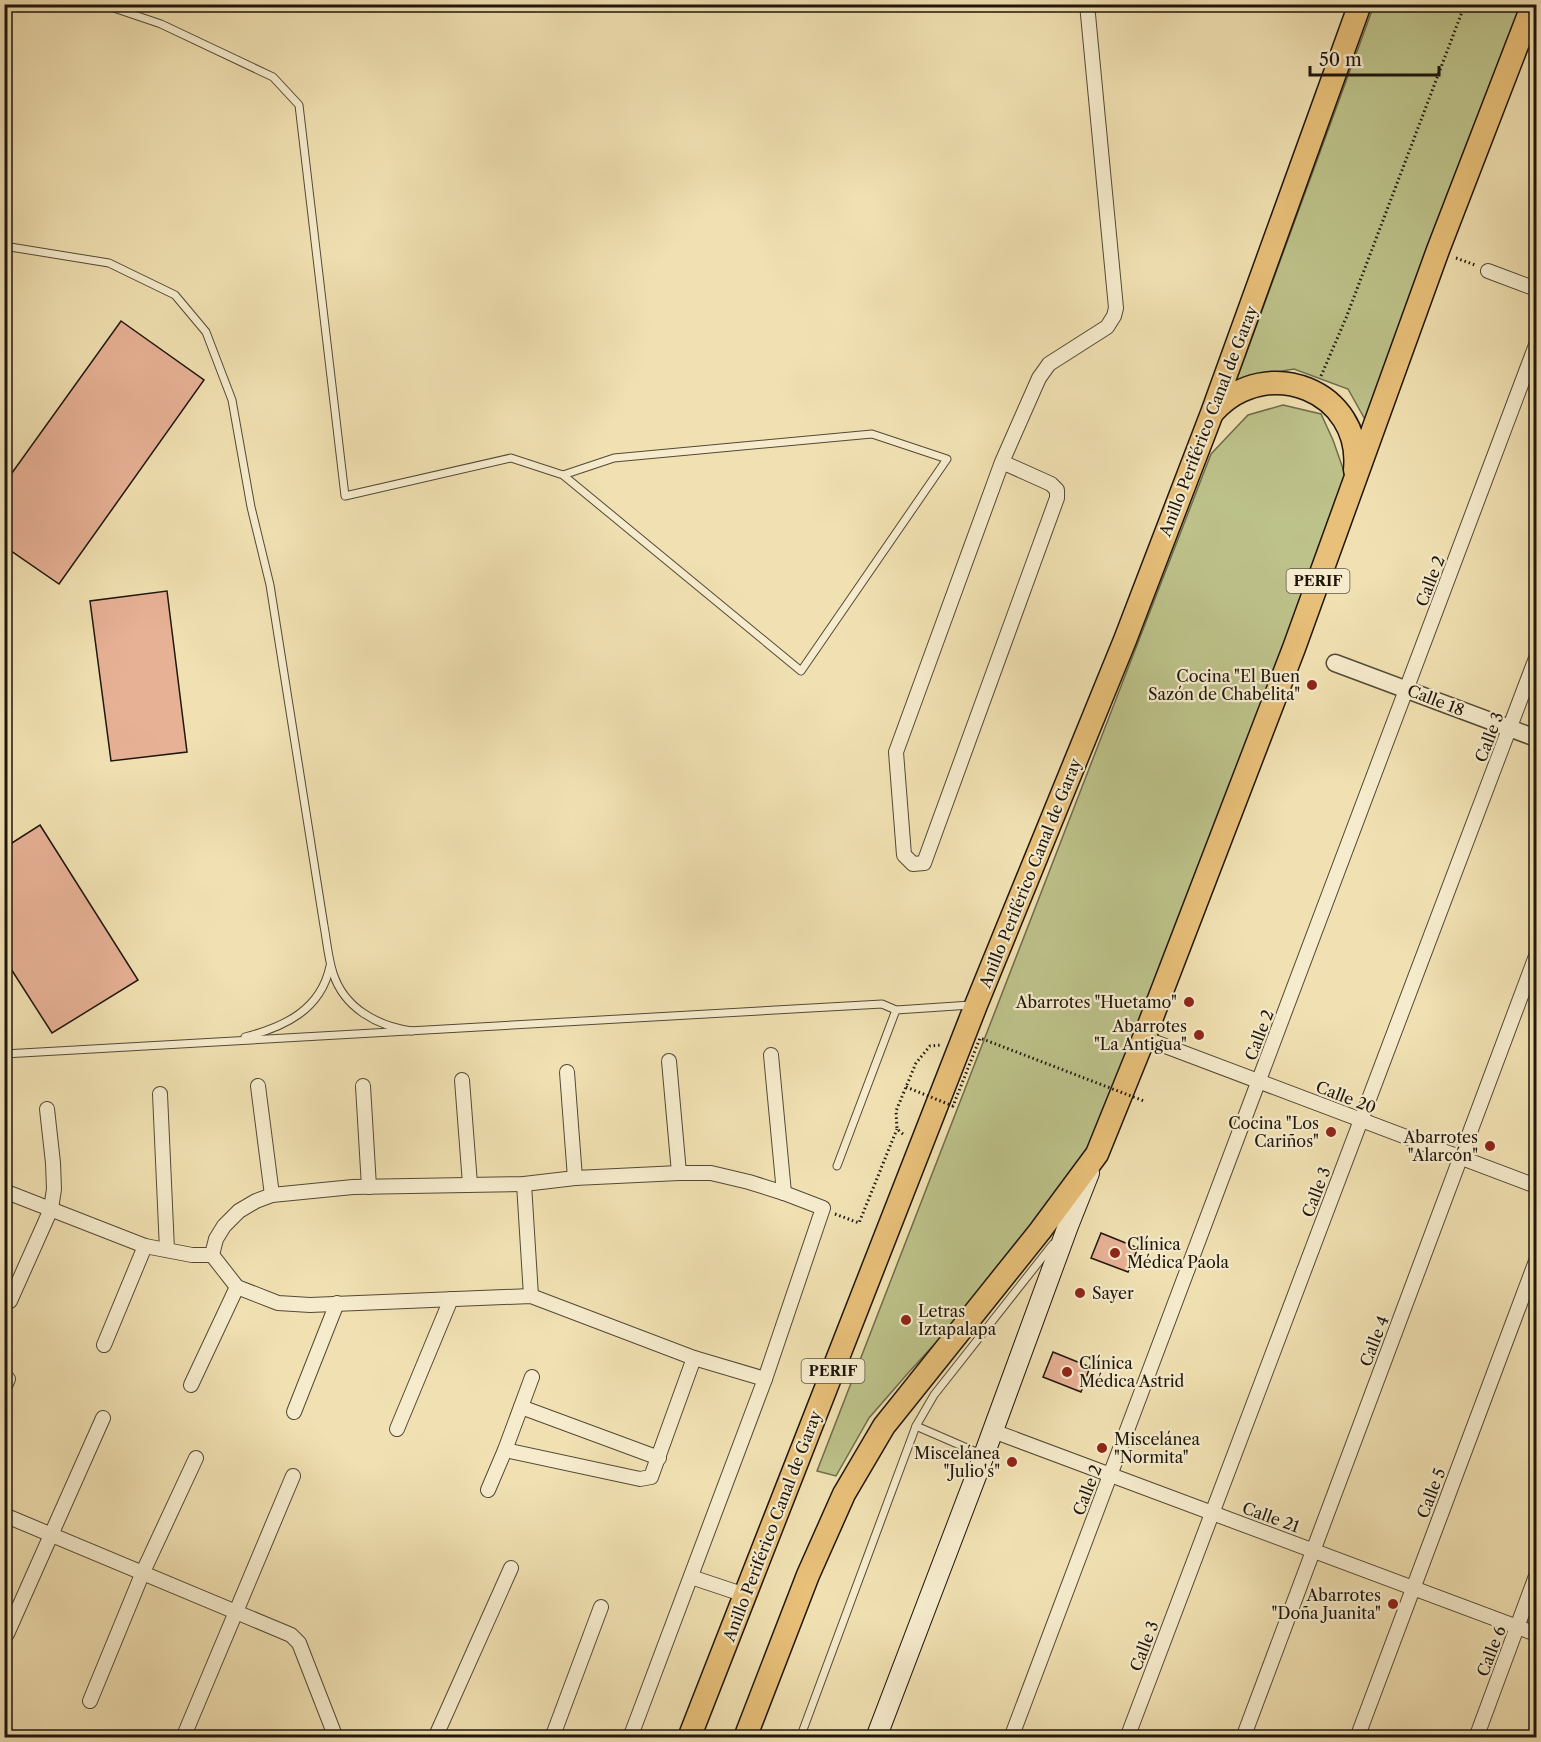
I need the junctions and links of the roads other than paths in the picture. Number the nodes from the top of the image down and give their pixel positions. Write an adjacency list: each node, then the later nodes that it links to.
1 (102, 4): 11 (lane)
2 (1087, 4): 10 (street)
3 (1360, 4): 9 (highway, Anillo Periférico Canal de Garay / PERIF)
4 (1533, 4): 12 (highway, PERIF)
5 (4, 246): 19 (lane)
6 (1488, 271): 7 (street)
7 (1536, 289)
8 (1536, 345): 15 (street, Calle 2)
9 (1212, 413): 12 (highway); 20 (highway, Anillo Periférico Canal de Garay / PERIF)
10 (1002, 462): 10 (street)
11 (563, 475): 11 (lane)
12 (1351, 489): 23 (highway, PERIF)
13 (1536, 658): 16 (street, Calle 3)
14 (1335, 663): 15 (street, Calle 18)
15 (1406, 690): 16 (street, Calle 18); 30 (street, Calle 2)
16 (1510, 728): 17 (street, Calle 18); 35 (street, Calle 3)
17 (1536, 738)
18 (1536, 956): 37 (street, Calle 4)
19 (330, 963): 22 (lane); 24 (lane)
20 (976, 1005): 21 (lane); 86 (highway, Anillo Periférico Canal de Garay / PERIF)
21 (896, 1010): 22 (lane); 38 (lane)
22 (412, 1031): 24 (lane)
23 (1144, 1038): 30 (street, Calle 20); 36 (highway, PERIF)
24 (232, 1041): 25 (lane)
25 (4, 1054)
26 (771, 1055): 46 (street)
27 (669, 1061): 39 (street)
28 (567, 1072): 40 (street)
29 (462, 1080): 41 (street)
30 (1259, 1081): 35 (street, Calle 20); 74 (street, Calle 2)
31 (258, 1086): 47 (street)
32 (363, 1086): 44 (street)
33 (160, 1095): 51 (street)
34 (47, 1109): 48 (street)
35 (1361, 1120): 37 (street, Calle 20); 77 (street, Calle 3)
36 (1096, 1154): 49 (main road, PERIF); 99 (highway, PERIF)
37 (1461, 1157): 43 (street, Calle 20); 80 (street, Calle 4)
38 (837, 1166)
39 (679, 1173): 40 (street); 46 (street)
40 (575, 1178): 42 (street)
41 (470, 1184): 42 (street); 44 (street)
42 (524, 1184): 55 (street)
43 (1536, 1186)
44 (369, 1187): 47 (street)
45 (4, 1191): 48 (street)
46 (784, 1193): 62 (street)
47 (272, 1195): 52 (street)
48 (51, 1209): 50 (street); 57 (street)
49 (1068, 1226): 67 (lane); 69 (main road, PERIF)
50 (145, 1246): 51 (street); 59 (street)
51 (167, 1250): 52 (street)
52 (212, 1255): 54 (street)
53 (1536, 1261): 85 (street, Calle 5)
54 (237, 1287): 58 (street); 63 (street)
55 (531, 1296): 56 (street); 60 (street)
56 (451, 1299): 58 (street); 68 (street)
57 (10, 1301)
58 (337, 1304): 65 (street)
59 (104, 1345)
60 (694, 1358): 62 (street); 73 (street)
61 (532, 1377): 64 (street)
62 (765, 1379): 84 (street)
63 (191, 1385)
64 (521, 1407): 70 (street); 73 (street)
65 (294, 1412)
66 (103, 1418): 79 (street)
67 (916, 1426): 71 (lane); 100 (lane)
68 (396, 1429)
69 (993, 1431): 71 (main road, PERIF); 74 (street, Calle 21)
70 (505, 1450): 73 (street); 76 (street)
71 (984, 1455): 101 (main road, PERIF)
72 (196, 1458): 82 (street)
73 (659, 1458)
74 (1110, 1475): 77 (street, Calle 21); 102 (street, Calle 2)
75 (294, 1476): 88 (street)
76 (488, 1490)
77 (1212, 1513): 80 (street, Calle 21); 103 (street, Calle 3)
78 (4, 1515): 79 (street)
79 (51, 1535): 82 (street); 90 (street)
80 (1313, 1550): 85 (street, Calle 21); 104 (street, Calle 4)
81 (511, 1568): 95 (street)
82 (143, 1572): 88 (street); 92 (street)
83 (1536, 1576): 89 (street, Calle 6)
84 (691, 1577): 86 (street); 97 (street)
85 (1413, 1588): 89 (street, Calle 21); 105 (street, Calle 5)
86 (745, 1595): 98 (highway, Anillo Periférico Canal de Garay / PERIF)
87 (601, 1607): 96 (street)
88 (236, 1612): 93 (street); 94 (street)
89 (1518, 1627): 91 (street, Calle 21); 106 (street, Calle 6)
90 (8, 1634)
91 (1536, 1634)
92 (90, 1701)
93 (183, 1737)
94 (336, 1737)
95 (435, 1737)
96 (552, 1737)
97 (630, 1737)
98 (689, 1737)
99 (745, 1737)
100 (800, 1737)
101 (876, 1737)
102 (1011, 1737)
103 (1126, 1737)
104 (1243, 1737)
105 (1356, 1737)
106 (1476, 1737)

